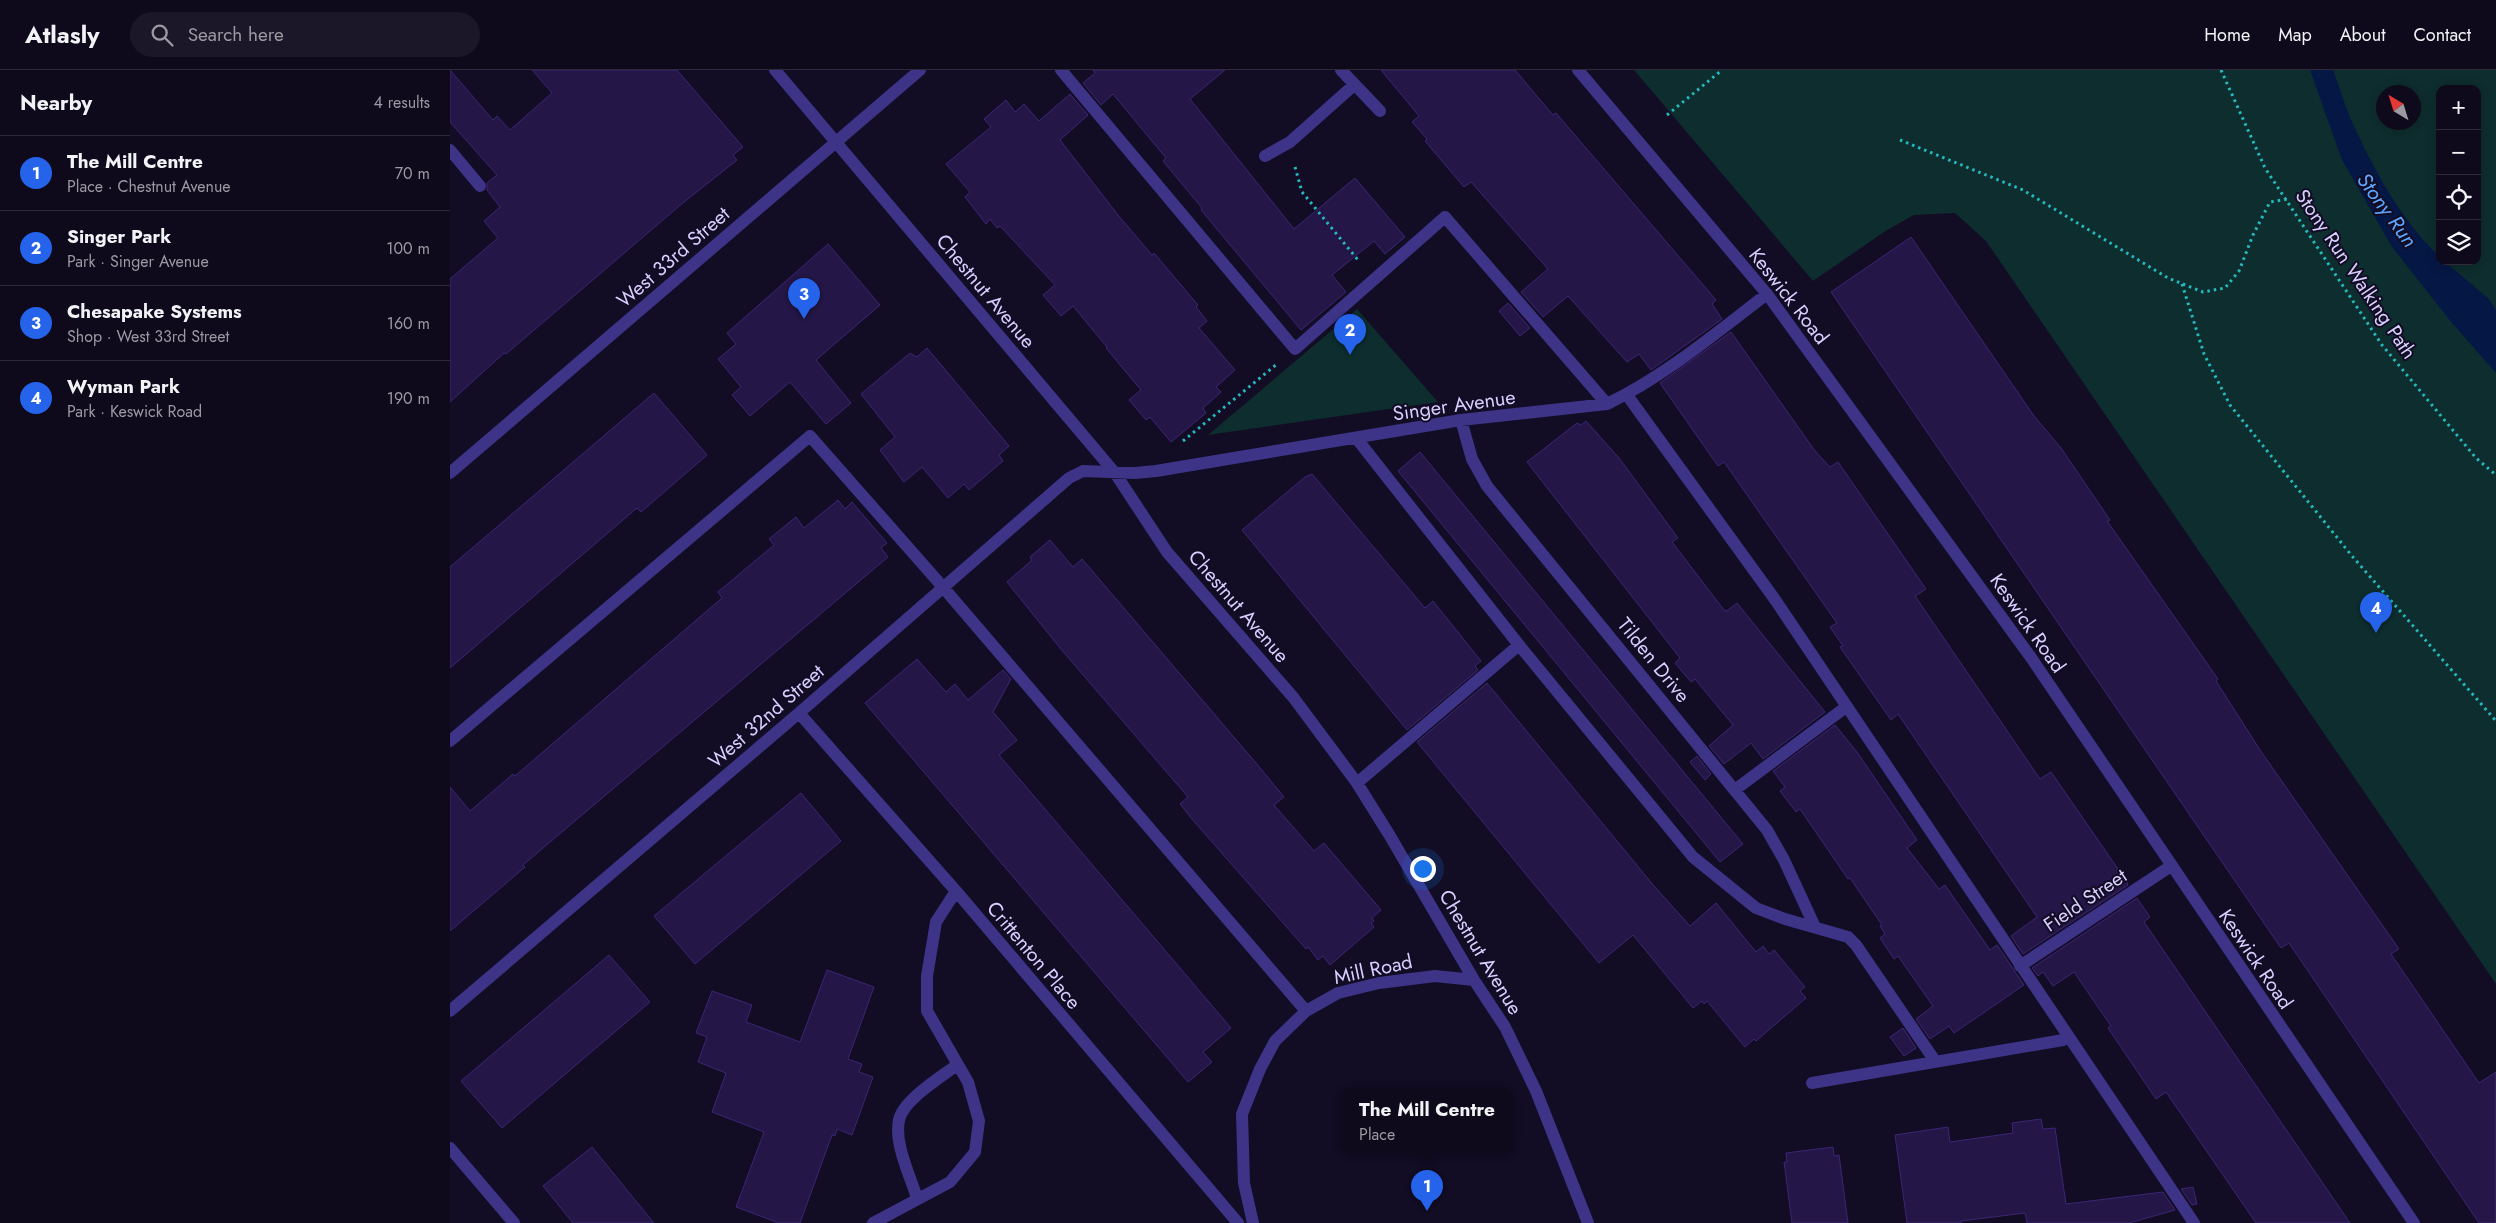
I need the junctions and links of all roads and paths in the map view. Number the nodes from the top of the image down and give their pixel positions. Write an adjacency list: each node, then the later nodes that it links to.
1 (775, 70): 12 (street, Chestnut Avenue)
2 (920, 70): 12 (street, West 33rd Street)
3 (1062, 70): 21 (street)
4 (1341, 70): 8 (street)
5 (1578, 70): 20 (street, Keswick Road)
6 (1722, 70): 10 (path)
7 (2222, 70): 17 (path, Stony Run Walking Path)
8 (1354, 85): 9 (street); 13 (street)
9 (1380, 111)
10 (1667, 115)
11 (1900, 140): 19 (path)
12 (837, 142): 27 (street, West 33rd Street); 28 (street, Chestnut Avenue)
13 (1290, 142): 15 (street); 18 (path)
14 (450, 150): 16 (street)
15 (1265, 156)
16 (480, 186)
17 (2288, 199): 19 (path); 29 (path, Stony Run Walking Path)
18 (1380, 272): 21 (street); 23 (street)
19 (2182, 284): 34 (path)
20 (1767, 294): 22 (street, Singer Avenue); 38 (street, Keswick Road)
21 (1295, 349): 26 (path)
22 (1627, 395): 23 (street, Singer Avenue); 32 (street)
23 (1607, 404): 24 (street, Singer Avenue)
24 (1462, 420): 25 (street, Singer Avenue); 37 (street, Tilden Drive)
25 (1357, 439): 28 (street, Singer Avenue); 31 (street)
26 (1182, 442)
27 (452, 468)
28 (1115, 472): 30 (street, West 32nd Street); 36 (street, Chestnut Avenue)
29 (2496, 474)
30 (942, 586): 33 (street, West 32nd Street); 35 (street); 44 (street)
31 (1519, 645): 36 (street); 40 (street)
32 (1846, 707): 37 (street); 41 (street)
33 (799, 713): 39 (street, Crittenton Place); 43 (street, West 32nd Street)
34 (2496, 721)
35 (450, 741)
36 (1357, 784): 42 (street, Chestnut Avenue)
37 (1736, 789): 40 (street, Tilden Drive)
38 (2171, 866): 41 (street, Field Street); 57 (street, Keswick Road)
39 (956, 891): 47 (street); 53 (street, Crittenton Place)
40 (1815, 928): 46 (street)
41 (2020, 966): 56 (street)
42 (1474, 980): 44 (street, Mill Road); 55 (street, Chestnut Avenue)
43 (450, 1011)
44 (1306, 1011): 54 (street, Mill Road)
45 (2063, 1040): 46 (street)
46 (1935, 1061): 48 (street)
47 (956, 1065): 50 (street); 50 (street)
48 (1812, 1083)
49 (450, 1148): 51 (street)
50 (917, 1198): 52 (street)
51 (514, 1223)
52 (873, 1223)
53 (1238, 1223)
54 (1253, 1223)
55 (1588, 1223)
56 (2194, 1223)
57 (2414, 1223)

